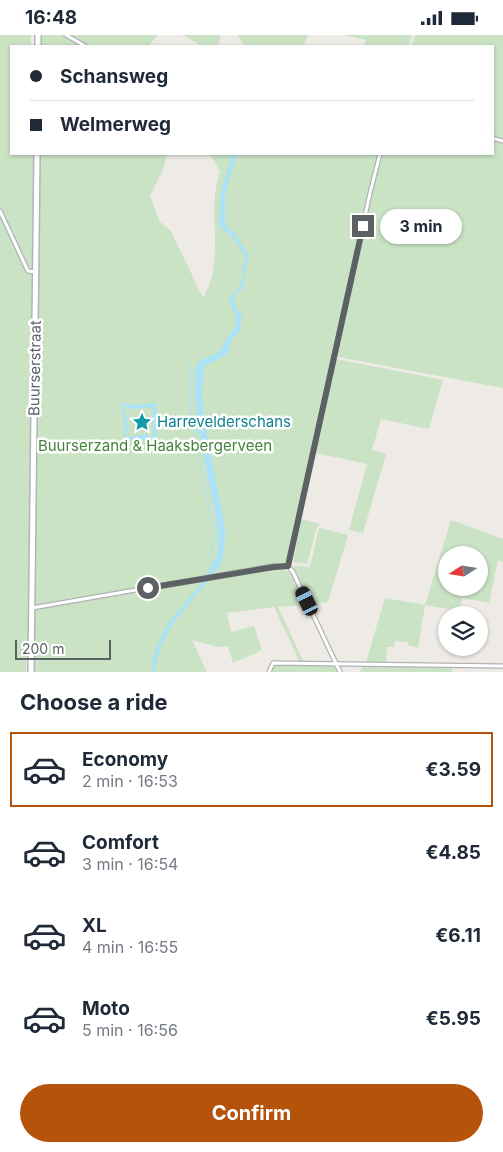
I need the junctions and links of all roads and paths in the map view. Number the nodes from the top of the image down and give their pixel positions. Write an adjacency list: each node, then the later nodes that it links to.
1 (66, 35): 2 (street)
2 (83, 45)
3 (37, 155): 6 (main road, Buurserstraat)
4 (380, 155): 7 (street)
5 (0, 211): 6 (street)
6 (36, 272): 8 (main road, Buurserstraat)
7 (288, 566): 8 (street); 9 (street)
8 (32, 608): 11 (main road, Buurserstraat)
9 (336, 665): 10 (street); 12 (street); 13 (street)
10 (502, 666)
11 (31, 672)
12 (269, 672)
13 (340, 672)

